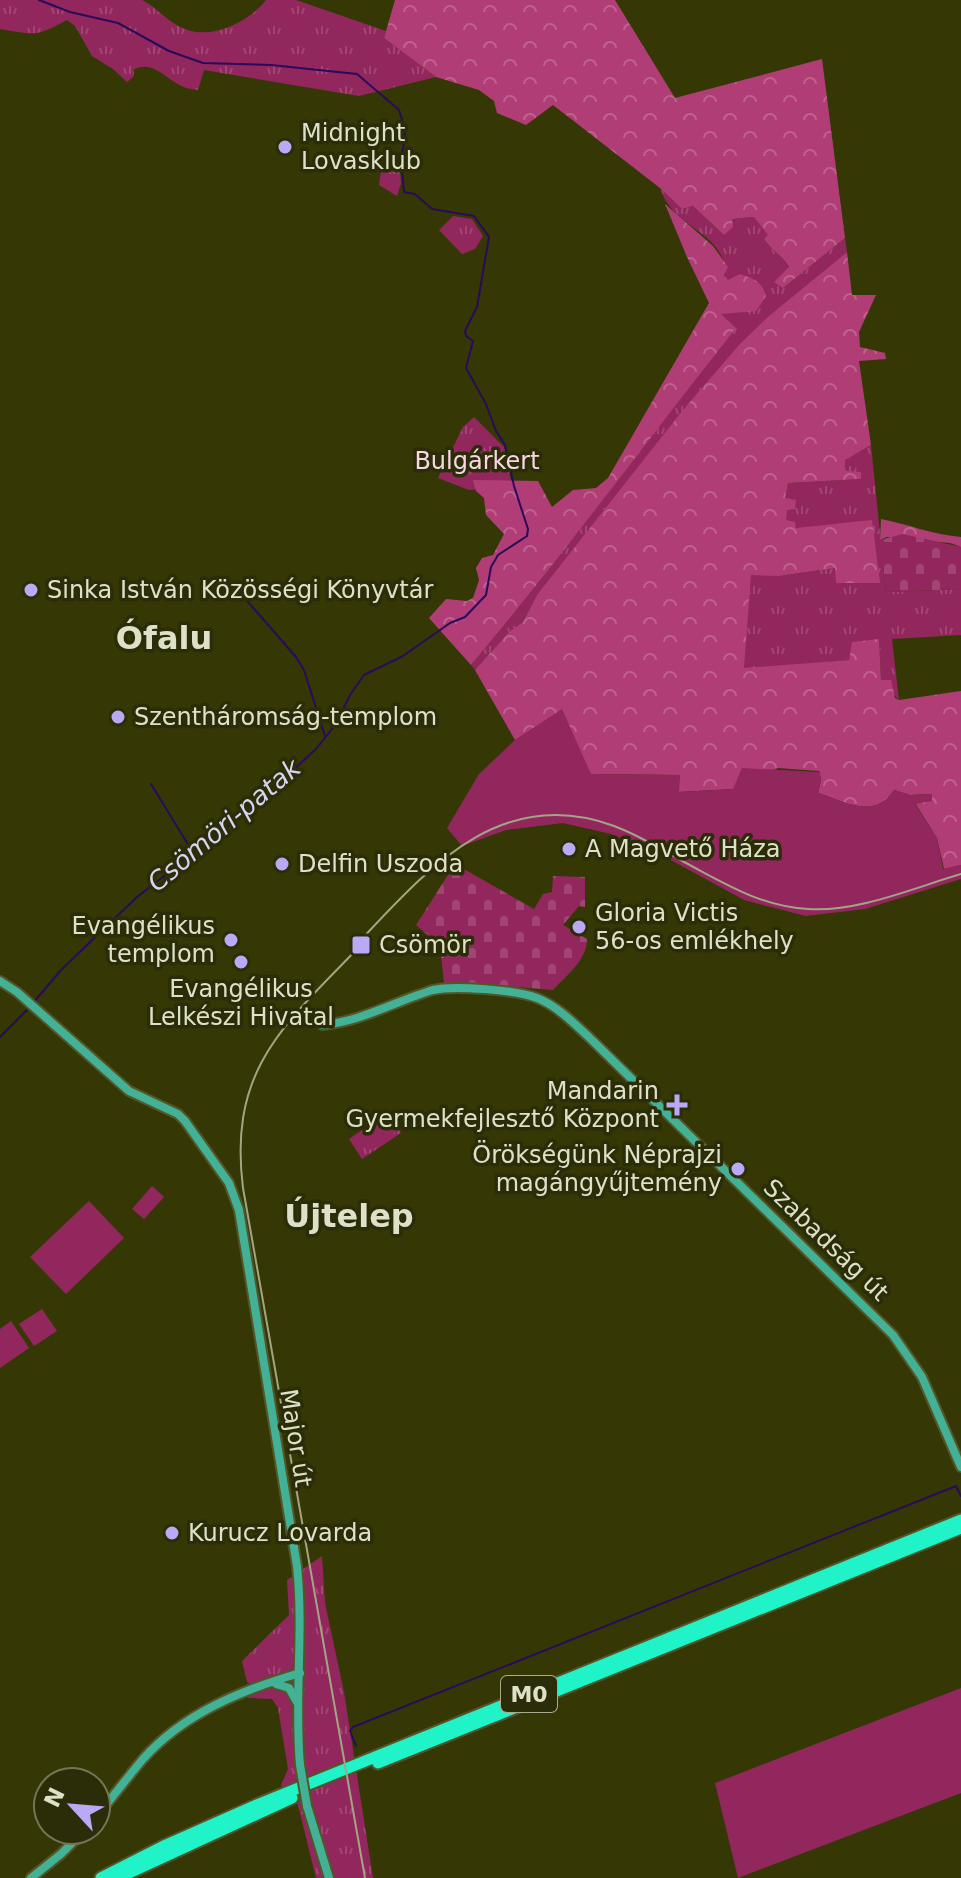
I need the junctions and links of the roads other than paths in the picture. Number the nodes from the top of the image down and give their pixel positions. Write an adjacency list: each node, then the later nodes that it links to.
1 (0, 981): 6 (street, Major út)
2 (322, 1025): 3 (street, Szabadság út)
3 (961, 1467)
4 (961, 1520): 12 (highway, M0)
5 (961, 1528): 13 (highway, M0)
6 (300, 1673): 7 (street); 8 (street, Major út)
7 (271, 1684): 8 (street); 9 (street)
8 (298, 1707): 14 (street, Major út, bridge)
9 (112, 1797)
10 (67, 1846): 11 (street)
11 (31, 1878)
12 (101, 1878)
13 (118, 1878)
14 (329, 1878)

